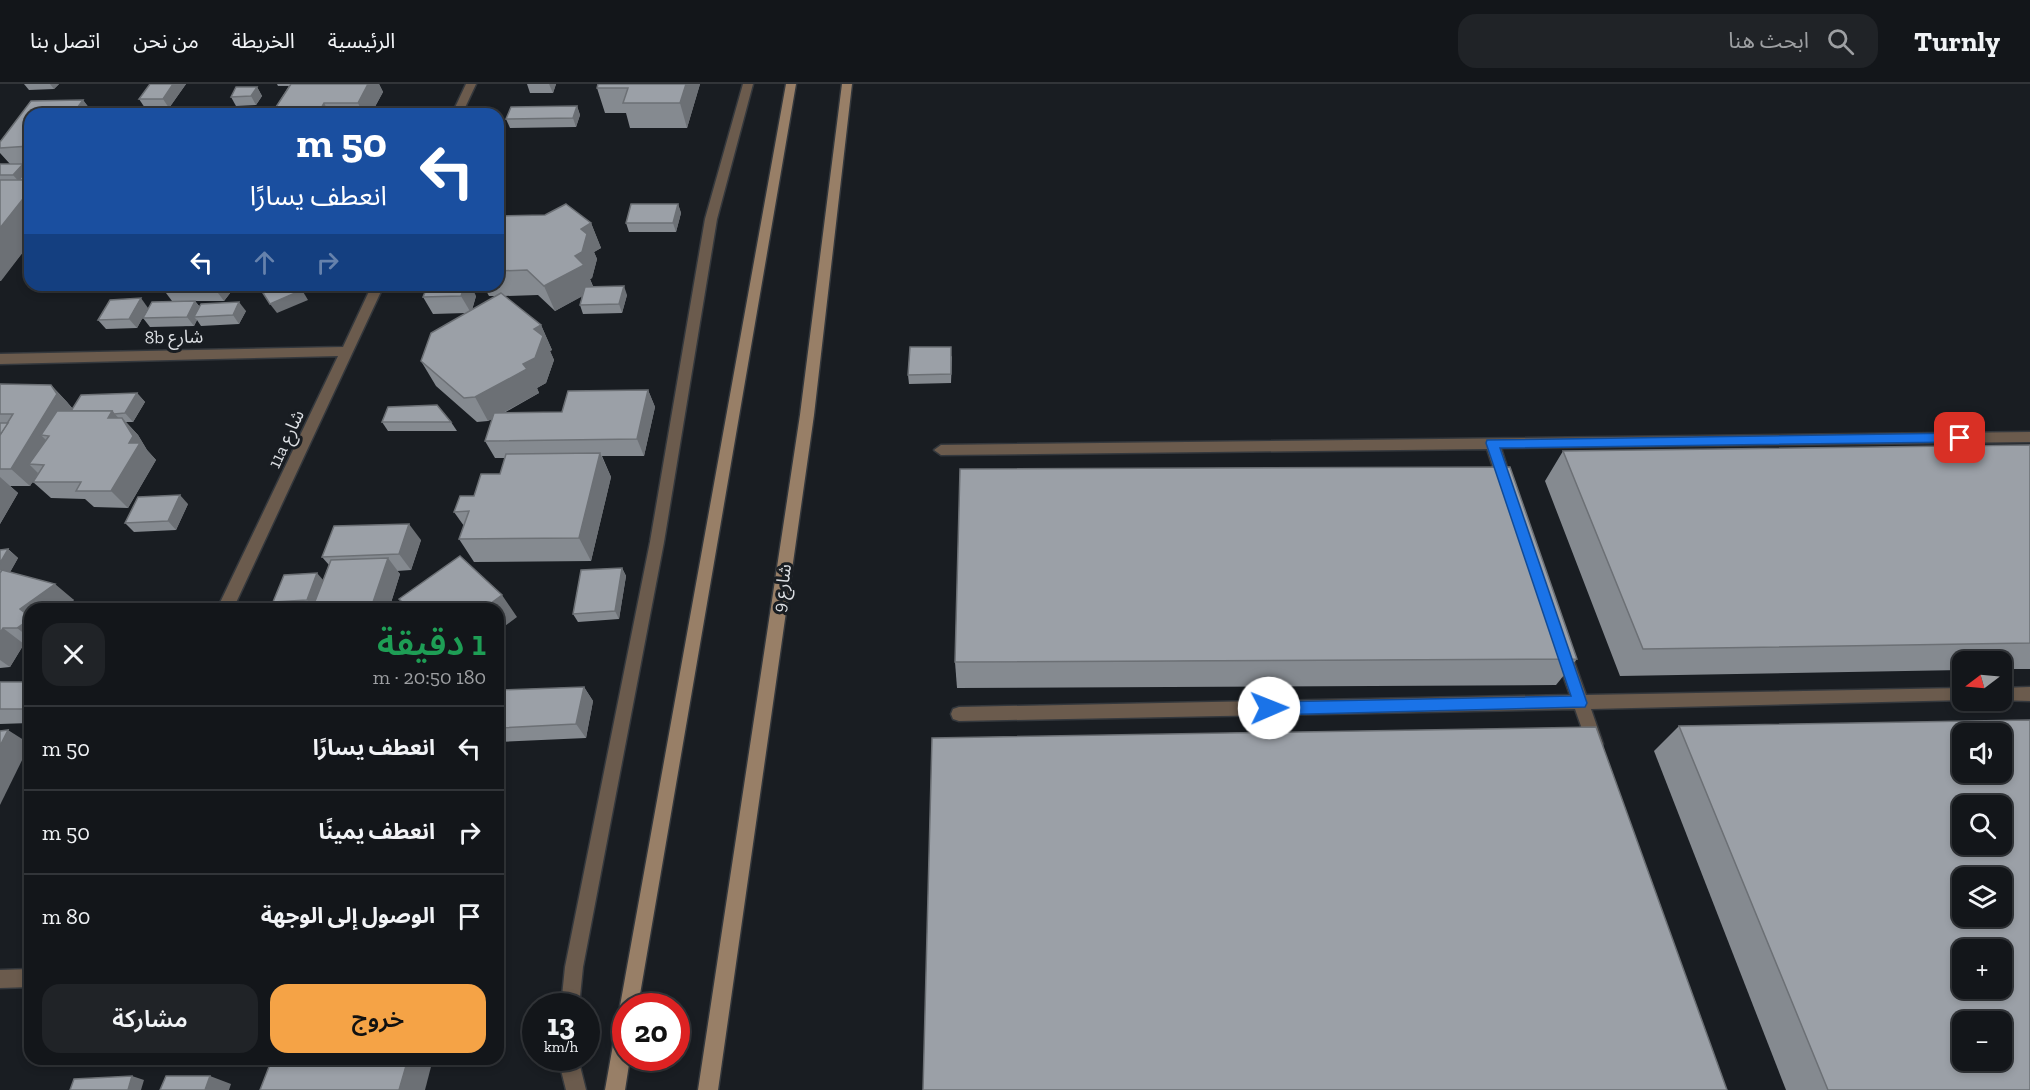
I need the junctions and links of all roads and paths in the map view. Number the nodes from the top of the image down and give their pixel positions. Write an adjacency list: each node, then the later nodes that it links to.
1 (471, 84): 5 (street)
2 (748, 84): 23 (street)
3 (791, 84): 24 (street)
4 (847, 84): 29 (street, شارع 9)
5 (460, 108)
6 (375, 291): 7 (street, 11a شارع)
7 (348, 351): 8 (street, 8b شارع); 13 (street, 11a شارع)
8 (0, 359)
9 (2030, 437): 10 (street)
10 (1492, 443): 11 (street); 12 (street)
11 (941, 450)
12 (1511, 500)
13 (228, 603)
14 (1557, 635): 18 (street)
15 (2012, 694): 16 (street)
16 (2030, 694)
17 (1952, 695): 18 (street)
18 (1580, 703): 19 (street); 20 (street)
19 (959, 714)
20 (1600, 758)
21 (24, 978): 22 (street)
22 (0, 979)
23 (571, 993)
24 (631, 993)
25 (571, 1071): 27 (street)
26 (618, 1071): 28 (street)
27 (576, 1090)
28 (615, 1090)
29 (708, 1090)

